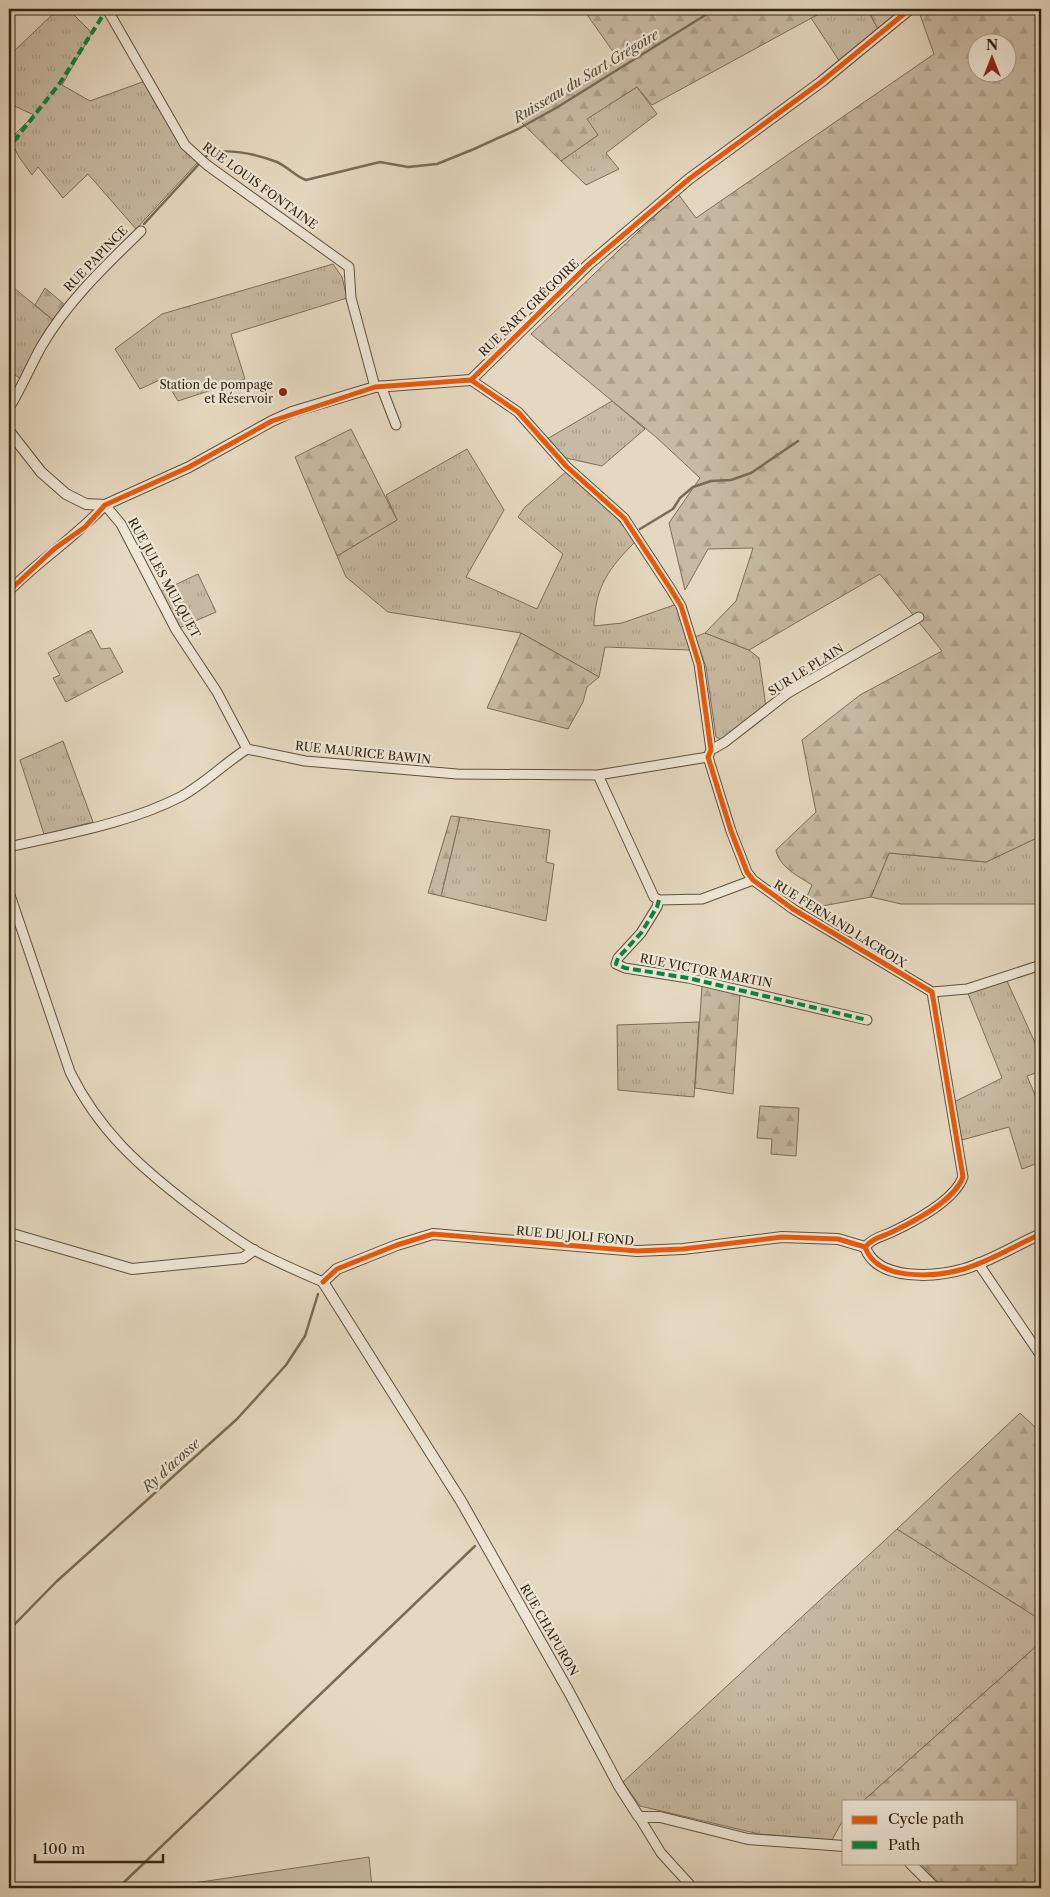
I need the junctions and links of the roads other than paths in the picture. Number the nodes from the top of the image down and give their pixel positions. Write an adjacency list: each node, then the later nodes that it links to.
1 (107, 9): 5 (street, RUE LOUIS FONTAINE)
2 (910, 9): 4 (street, RUE SART GRÉGOIRE)
3 (141, 230): 6 (street, RUE PAPINCE)
4 (471, 380): 5 (street); 13 (street, RUE FERNAND LACROIX)
5 (378, 386): 7 (street); 9 (street)
6 (9, 408)
7 (396, 425)
8 (9, 431): 9 (street)
9 (105, 505): 10 (street); 12 (street, RUE JULES MULQUET)
10 (9, 591)
11 (919, 617): 13 (street, SUR LE PLAIN)
12 (248, 749): 14 (street, RUE MAURICE BAWIN); 15 (street)
13 (710, 754): 14 (street, RUE MAURICE BAWIN); 16 (street, RUE FERNAND LACROIX)
14 (598, 775): 18 (street)
15 (9, 847)
16 (753, 880): 18 (street); 20 (street, RUE FERNAND LACROIX)
17 (9, 892): 25 (street)
18 (659, 900): 21 (street, RUE VICTOR MARTIN)
19 (1041, 965): 20 (street)
20 (932, 992): 24 (street)
21 (867, 1020)
22 (9, 1233): 25 (street)
23 (1041, 1234): 26 (street)
24 (865, 1247): 26 (street); 27 (street, RUE DU JOLI FOND)
25 (254, 1250): 27 (street)
26 (978, 1263): 28 (street)
27 (323, 1282): 29 (street, RUE CHAPURON)
28 (1041, 1356)
29 (639, 1817): 30 (street); 32 (street)
30 (842, 1846)
31 (911, 1864): 33 (street)
32 (693, 1888)
33 (935, 1888)

